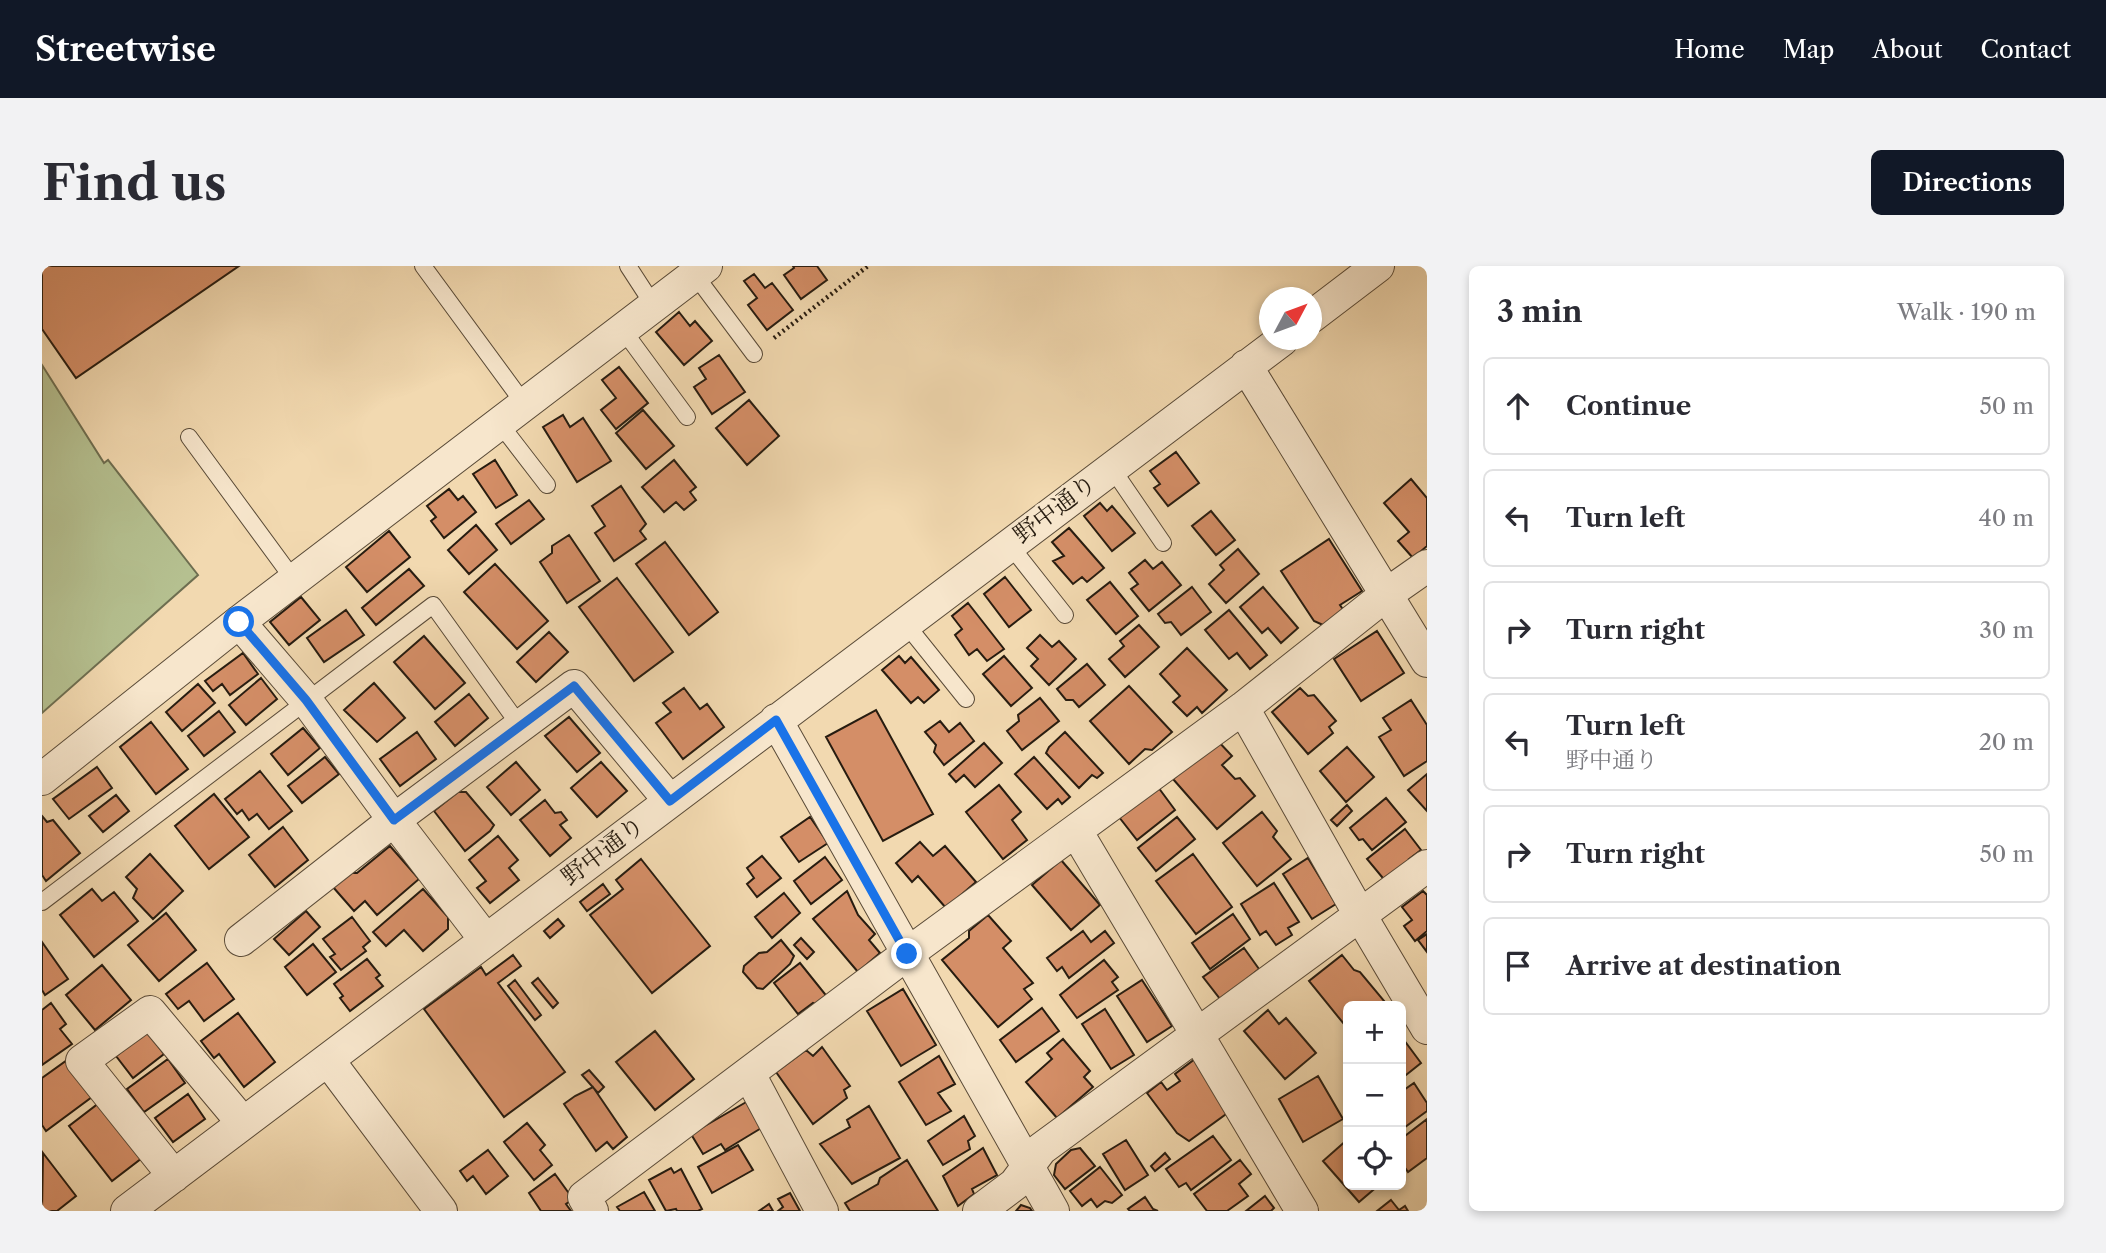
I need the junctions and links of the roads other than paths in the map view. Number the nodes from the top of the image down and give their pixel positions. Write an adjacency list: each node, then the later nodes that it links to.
1 (423, 266): 11 (lane)
2 (628, 266): 5 (lane)
3 (1378, 266): 6 (street)
4 (701, 270): 5 (street); 9 (lane)
5 (654, 306): 7 (street)
6 (1322, 309)
7 (623, 330): 11 (street); 12 (lane)
8 (1268, 350): 10 (street, 野中通り)
9 (754, 354)
10 (1246, 366): 15 (street, 野中通り); 21 (street)
11 (526, 405): 13 (street)
12 (687, 416)
13 (500, 424): 16 (lane); 20 (street)
14 (189, 437): 20 (lane)
15 (1111, 467): 17 (lane); 18 (street, 野中通り)
16 (547, 485)
17 (1163, 543)
18 (1009, 544): 22 (lane); 24 (street, 野中通り)
19 (1427, 565): 21 (street)
20 (294, 580): 23 (street)
21 (1387, 594): 25 (street); 28 (street)
22 (1065, 615)
23 (239, 622): 27 (street); 31 (street)
24 (905, 622): 26 (lane); 29 (street, 野中通り)
25 (1427, 661)
26 (966, 699)
27 (306, 700): 30 (lane); 33 (street); 36 (lane)
28 (1243, 708): 34 (street); 37 (street)
29 (776, 720): 32 (street, 野中通り); 40 (street)
30 (520, 726): 32 (street); 33 (street)
31 (42, 779)
32 (670, 801): 38 (street, 野中通り)
33 (394, 820): 38 (street); 39 (street)
34 (1076, 831): 40 (street); 42 (street)
35 (1427, 866): 37 (street)
36 (42, 902)
37 (1360, 915): 41 (street); 42 (street)
38 (485, 939): 43 (street, 野中通り)
39 (241, 940)
40 (907, 954): 44 (street); 46 (street)
41 (1427, 1028)
42 (1198, 1035): 46 (street); 54 (street)
43 (328, 1060): 45 (street, 野中通り); 49 (street)
44 (749, 1074): 50 (street); 51 (street)
45 (243, 1123): 47 (street, 野中通り); 47 (street)
46 (1027, 1165): 52 (street); 53 (street)
47 (174, 1176): 48 (street, 野中通り)
48 (127, 1211)
49 (441, 1211)
50 (592, 1211)
51 (822, 1211)
52 (979, 1211)
53 (1053, 1211)
54 (1302, 1211)

